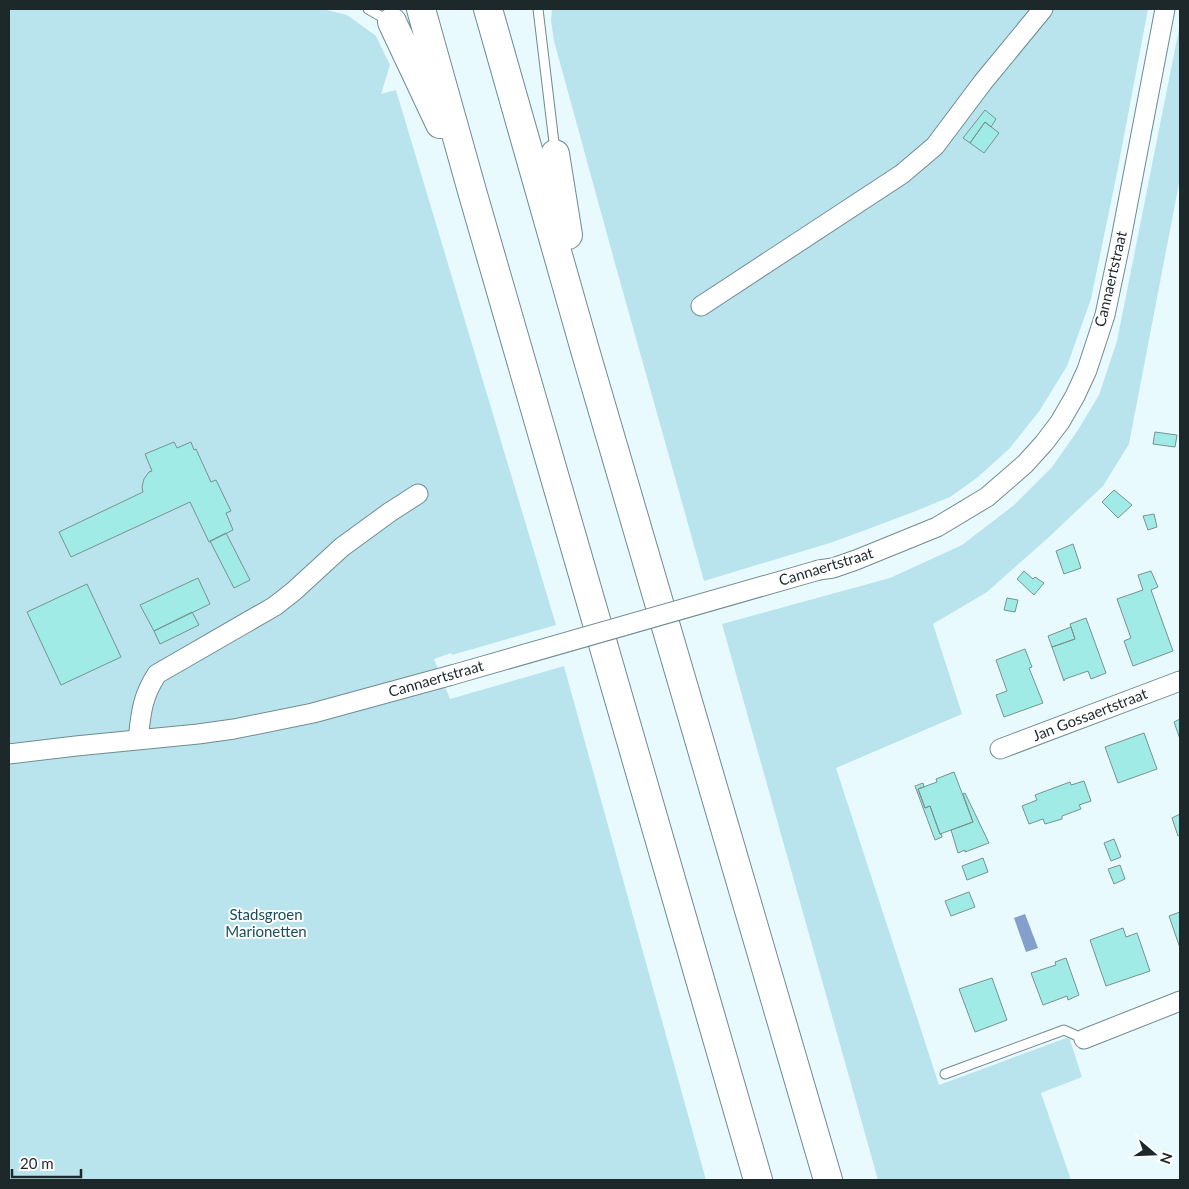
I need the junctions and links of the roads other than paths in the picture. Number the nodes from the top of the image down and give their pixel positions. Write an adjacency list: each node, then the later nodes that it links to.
1 (368, 9): 7 (lane)
2 (421, 9): 9 (highway)
3 (488, 9): 11 (highway)
4 (538, 9): 8 (lane)
5 (1044, 9): 10 (street)
6 (1164, 9): 14 (street, Cannaertstraat, bridge)
7 (390, 16): 9 (highway)
8 (555, 154): 11 (highway)
9 (472, 191): 20 (highway)
10 (702, 306)
11 (585, 350): 21 (highway)
12 (418, 494): 14 (street)
13 (1180, 681): 15 (street, Jan Gossaertstraat)
14 (138, 740): 16 (street, Cannaertstraat)
15 (1000, 749)
16 (9, 754)
17 (1180, 1001): 18 (street)
18 (1084, 1039): 19 (lane)
19 (945, 1074)
20 (758, 1180)
21 (828, 1180)

